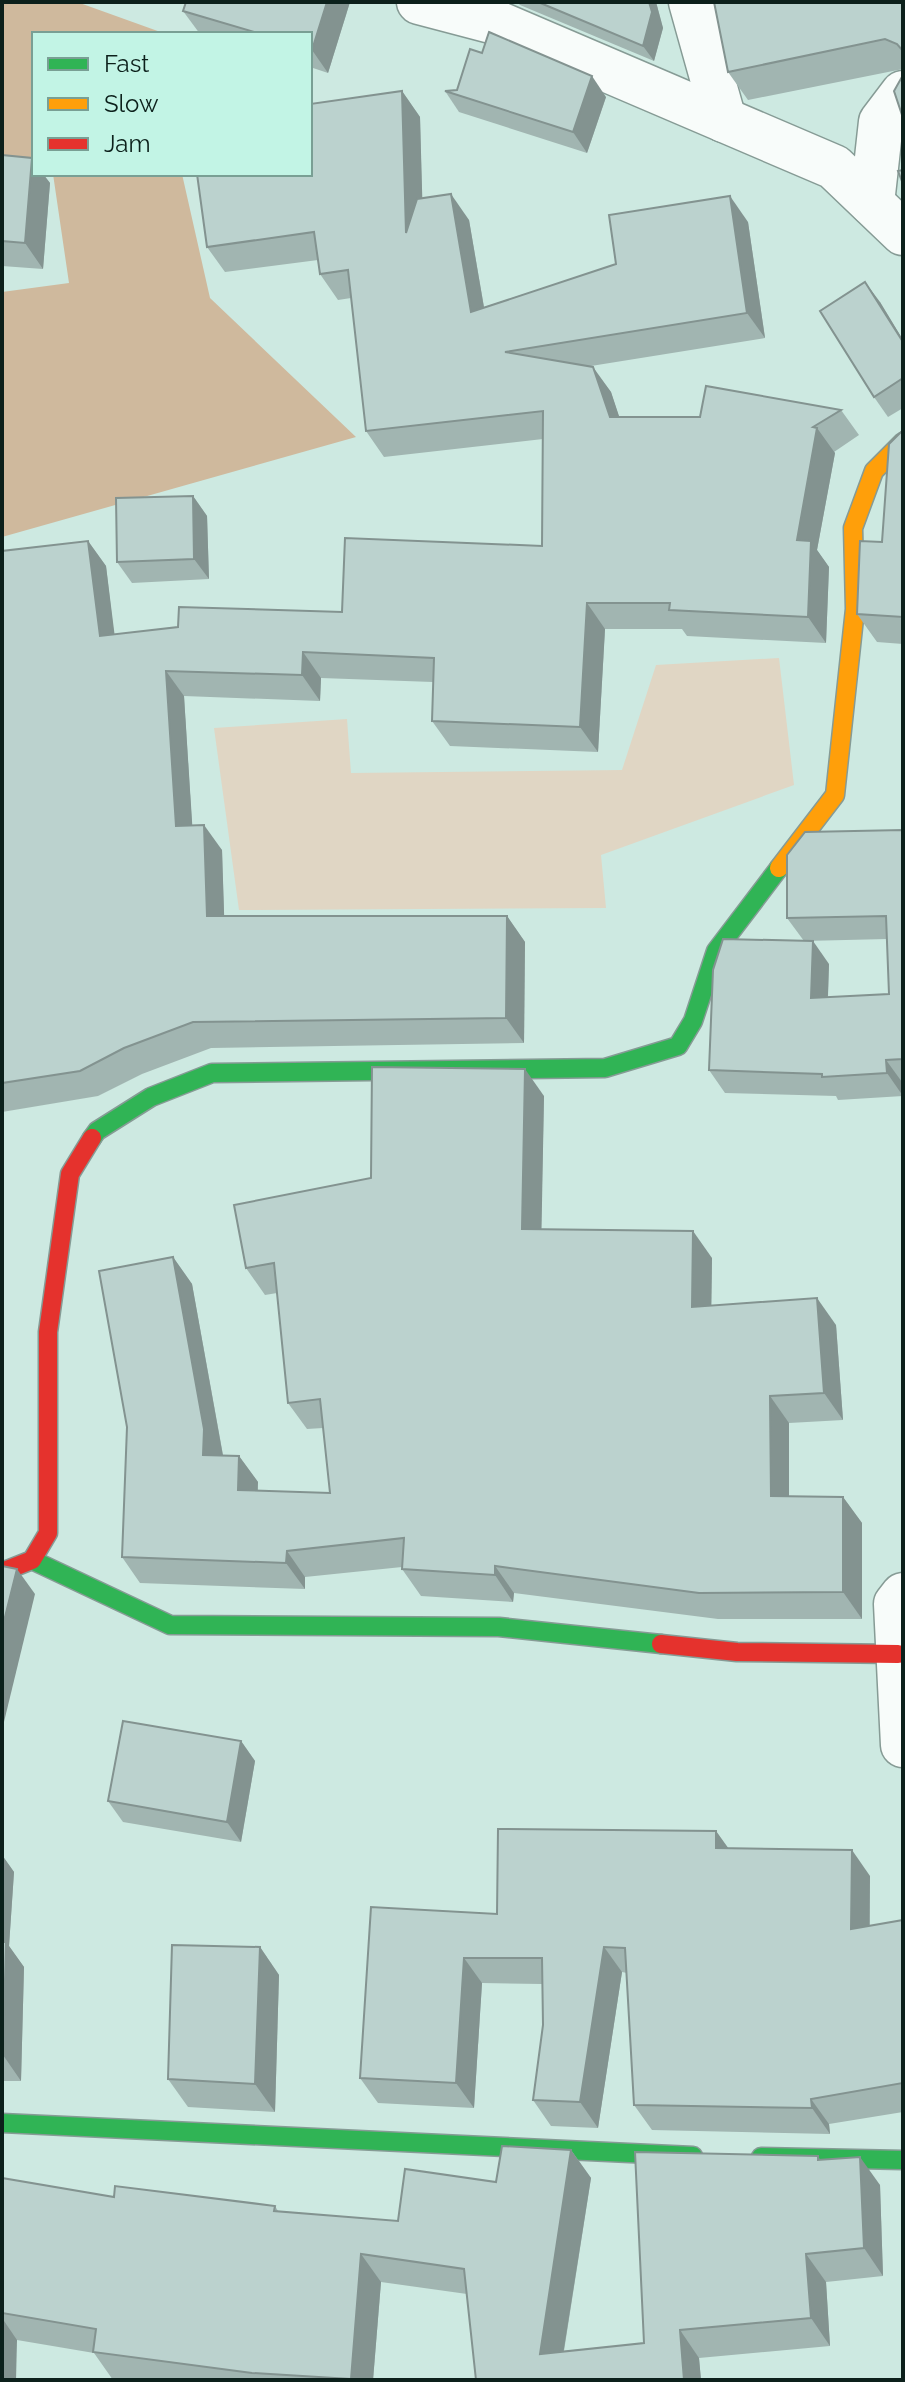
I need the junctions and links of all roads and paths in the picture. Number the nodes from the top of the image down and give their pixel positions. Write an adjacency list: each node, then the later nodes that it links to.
1 (419, 2): 4 (street)
2 (691, 2): 4 (street)
3 (903, 93): 5 (street)
4 (724, 120): 5 (street)
5 (872, 203): 6 (street)
6 (903, 233)
7 (903, 442): 8 (street)
8 (32, 1560): 9 (street); 11 (street)
9 (2, 1572)
10 (903, 1595): 11 (street)
11 (898, 1654): 12 (street)
12 (903, 1745)
13 (2, 2123): 14 (street)
14 (717, 2157)
15 (748, 2157): 16 (street)
16 (903, 2160)

